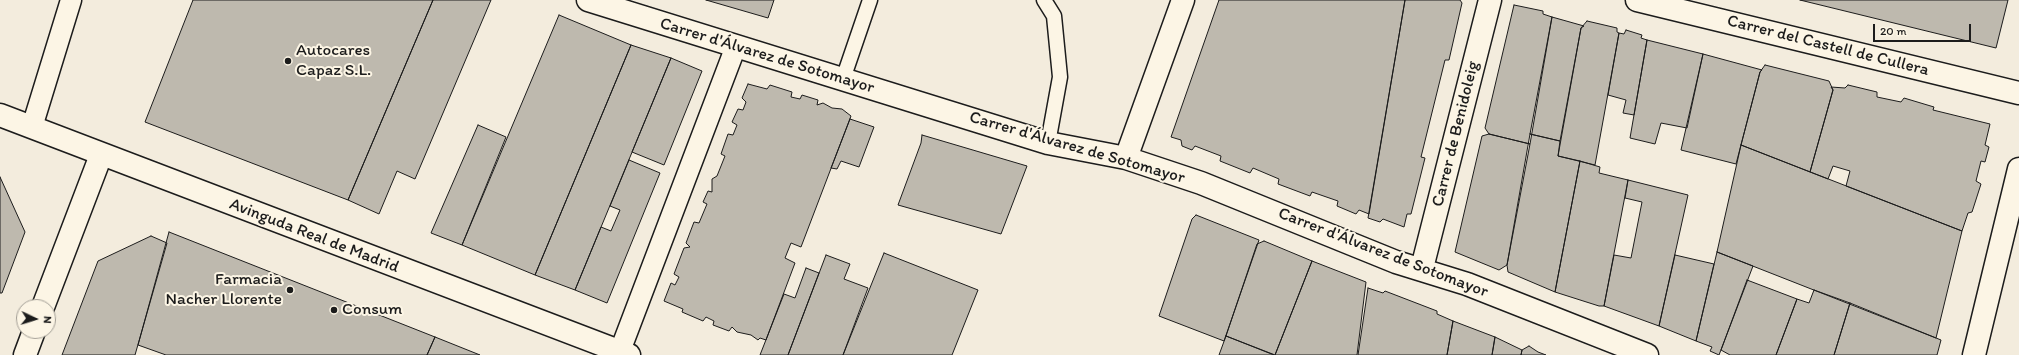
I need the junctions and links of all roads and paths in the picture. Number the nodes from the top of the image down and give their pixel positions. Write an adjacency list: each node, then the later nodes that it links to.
1 (71, 0): 12 (street)
2 (588, 0): 8 (street, Carrer d'Álvarez de Sotomayor)
3 (870, 0): 9 (lane)
4 (1044, 0): 13 (lane)
5 (1183, 0): 15 (street)
6 (1490, 0): 17 (street, Carrer de Benidoleig)
7 (1644, 1): 10 (street, Carrer del Castell de Cullera)
8 (736, 46): 9 (street, Carrer d'Álvarez de Sotomayor); 20 (street)
9 (843, 79): 13 (street, Carrer d'Álvarez de Sotomayor)
10 (2019, 92)
11 (0, 115): 12 (street, Avinguda Real de Madrid)
12 (32, 127): 14 (street, Avinguda Real de Madrid)
13 (1048, 143): 15 (street, Carrer d'Álvarez de Sotomayor)
14 (101, 154): 18 (street); 20 (street, Avinguda Real de Madrid)
15 (1126, 158): 17 (street, Carrer d'Álvarez de Sotomayor)
16 (2019, 169): 23 (street)
17 (1422, 268): 22 (street, Carrer d'Álvarez de Sotomayor)
18 (46, 299)
19 (31, 339): 21 (street)
20 (625, 353)
21 (25, 355)
22 (1647, 355)
23 (1974, 355)

